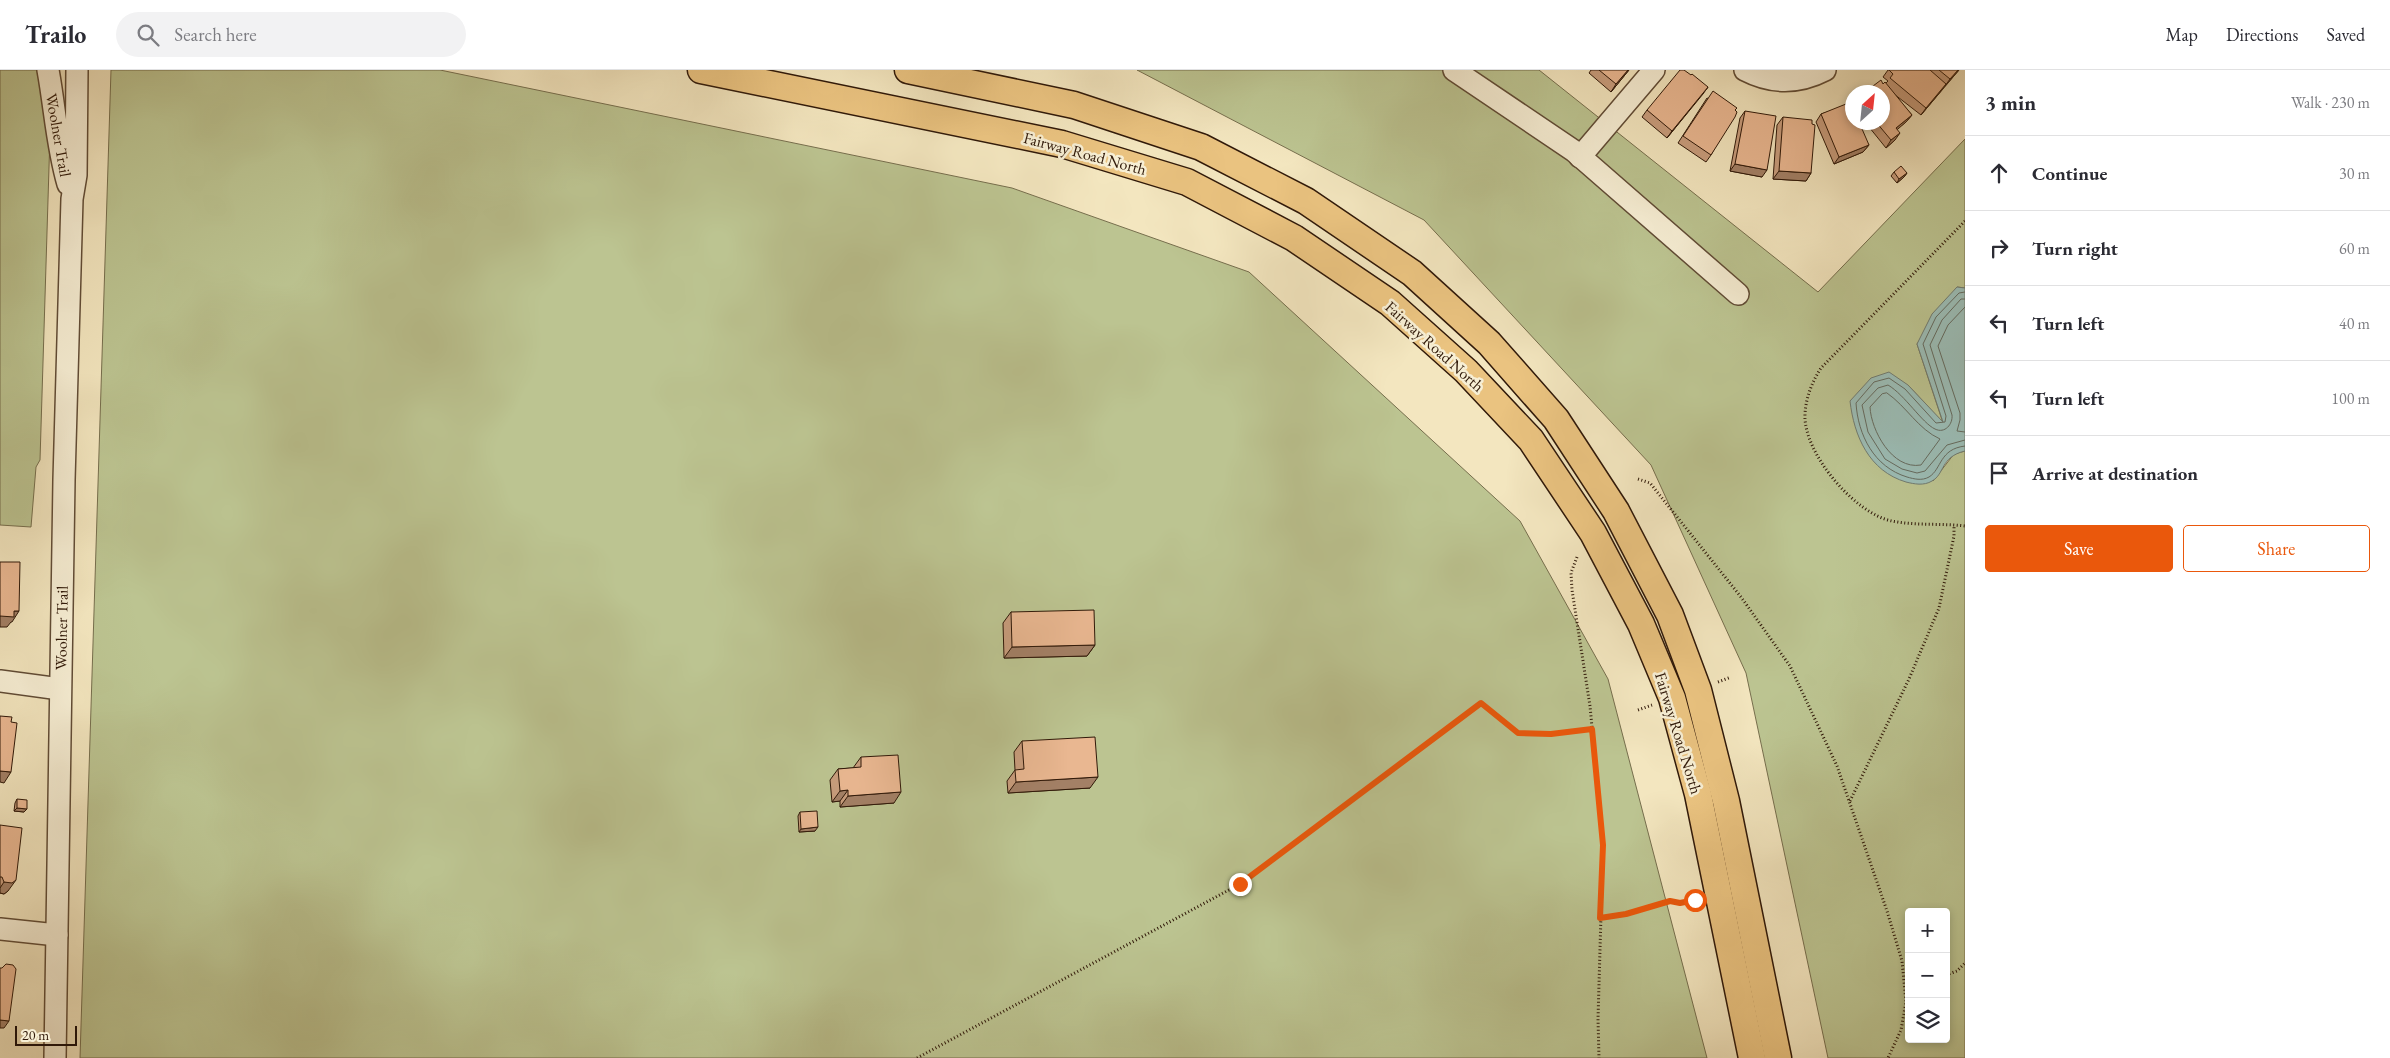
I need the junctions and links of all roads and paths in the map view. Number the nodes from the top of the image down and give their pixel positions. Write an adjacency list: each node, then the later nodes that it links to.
1 (48, 70): 10 (street, Woolner Trail)
2 (77, 70): 10 (street, Woolner Trail)
3 (701, 70): 28 (main road, Fairway Road North)
4 (908, 70): 28 (main road, Fairway Road North)
5 (1454, 70): 9 (street)
6 (1654, 70): 9 (street)
7 (1745, 70): 8 (street)
8 (1825, 70)
9 (1580, 157): 12 (street)
10 (72, 199): 18 (street, Woolner Trail)
11 (1965, 221): 14 (path)
12 (1738, 294)
13 (1638, 479): 20 (path)
14 (1954, 525): 15 (path); 20 (path)
15 (1965, 526)
16 (1577, 556): 19 (path)
17 (0, 682): 18 (street)
18 (60, 689): 24 (street, Woolner Trail)
19 (1592, 729): 22 (path); 31 (path)
20 (1850, 801): 27 (path)
21 (1695, 900): 22 (path)
22 (1600, 918): 32 (path)
23 (0, 929): 24 (street)
24 (57, 935): 30 (street, Woolner Trail)
25 (1965, 963): 26 (path)
26 (1950, 974)
27 (1905, 978)
28 (1751, 990): 33 (main road, Fairway Road North); 34 (main road, Fairway Road North)
29 (1906, 998): 35 (path)
30 (55, 1058)
31 (917, 1058)
32 (1599, 1058)
33 (1752, 1058)
34 (1778, 1058)
35 (1888, 1058)

